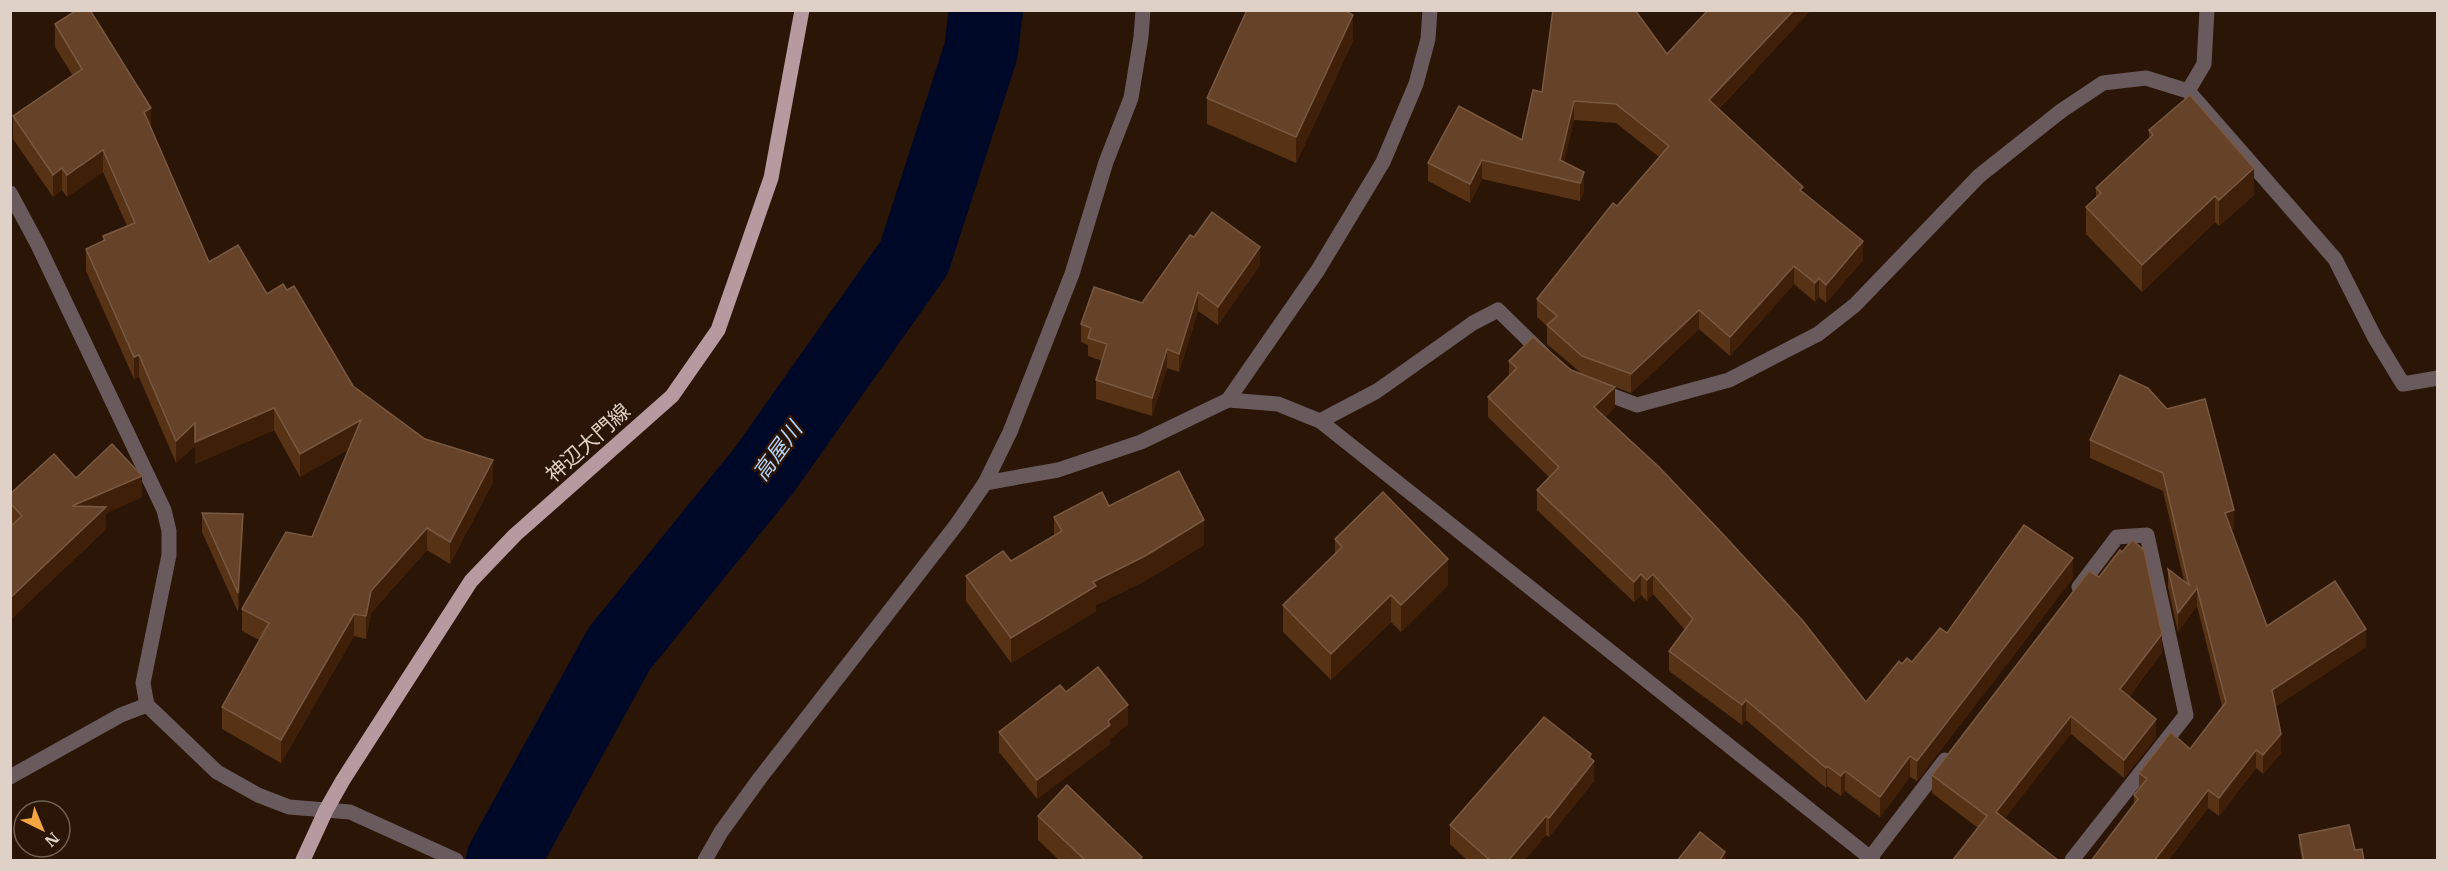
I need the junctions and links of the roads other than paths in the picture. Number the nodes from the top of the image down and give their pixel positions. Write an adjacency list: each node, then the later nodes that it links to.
1 (802, 10): 17 (main road, 神辺大門線)
2 (1143, 10): 12 (street)
3 (1430, 10): 10 (street)
4 (2207, 10): 5 (street)
5 (2188, 91): 8 (street); 9 (street)
6 (10, 193): 14 (street)
7 (1553, 362): 11 (street)
8 (2438, 378)
9 (1587, 386)
10 (1228, 400): 11 (street); 12 (street)
11 (1320, 422): 18 (street)
12 (985, 483): 21 (street)
13 (2066, 603): 22 (street)
14 (147, 705): 16 (street); 17 (street)
15 (1957, 745): 18 (street)
16 (10, 777)
17 (326, 810): 19 (main road, 神辺大門線); 20 (street)
18 (1871, 859)
19 (303, 861)
20 (456, 861)
21 (705, 861)
22 (2072, 861)

